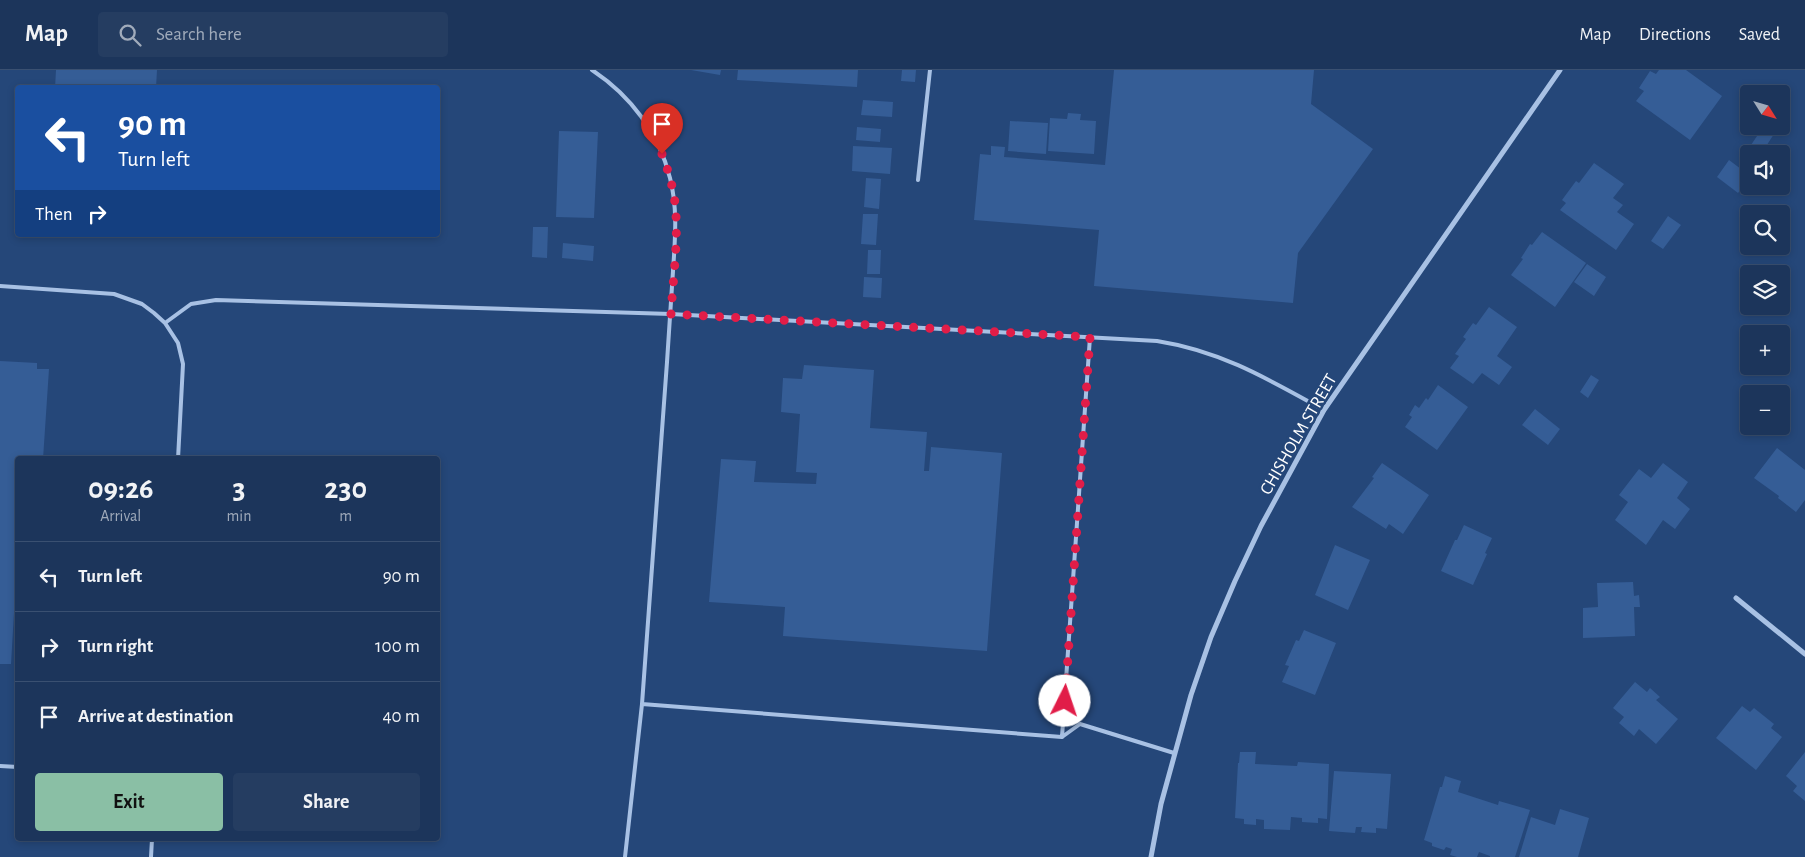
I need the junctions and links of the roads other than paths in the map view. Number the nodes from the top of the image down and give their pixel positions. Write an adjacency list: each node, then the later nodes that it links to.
1 (592, 70): 6 (lane)
2 (930, 70): 4 (lane)
3 (1560, 70): 9 (street, CHISHOLM STREET)
4 (918, 180)
5 (0, 286): 7 (lane)
6 (671, 314): 7 (lane); 8 (lane); 13 (lane)
7 (165, 324): 10 (lane)
8 (1090, 337): 9 (lane); 14 (lane)
9 (1324, 410): 15 (street, CHISHOLM STREET)
10 (178, 456)
11 (1736, 598): 12 (street)
12 (1805, 654)
13 (642, 704): 14 (lane); 20 (lane)
14 (1062, 737): 15 (lane)
15 (1174, 753): 21 (street, CHISHOLM STREET)
16 (0, 766): 17 (lane)
17 (15, 767)
18 (152, 841): 19 (lane)
19 (151, 857)
20 (625, 857)
21 (1151, 857)

